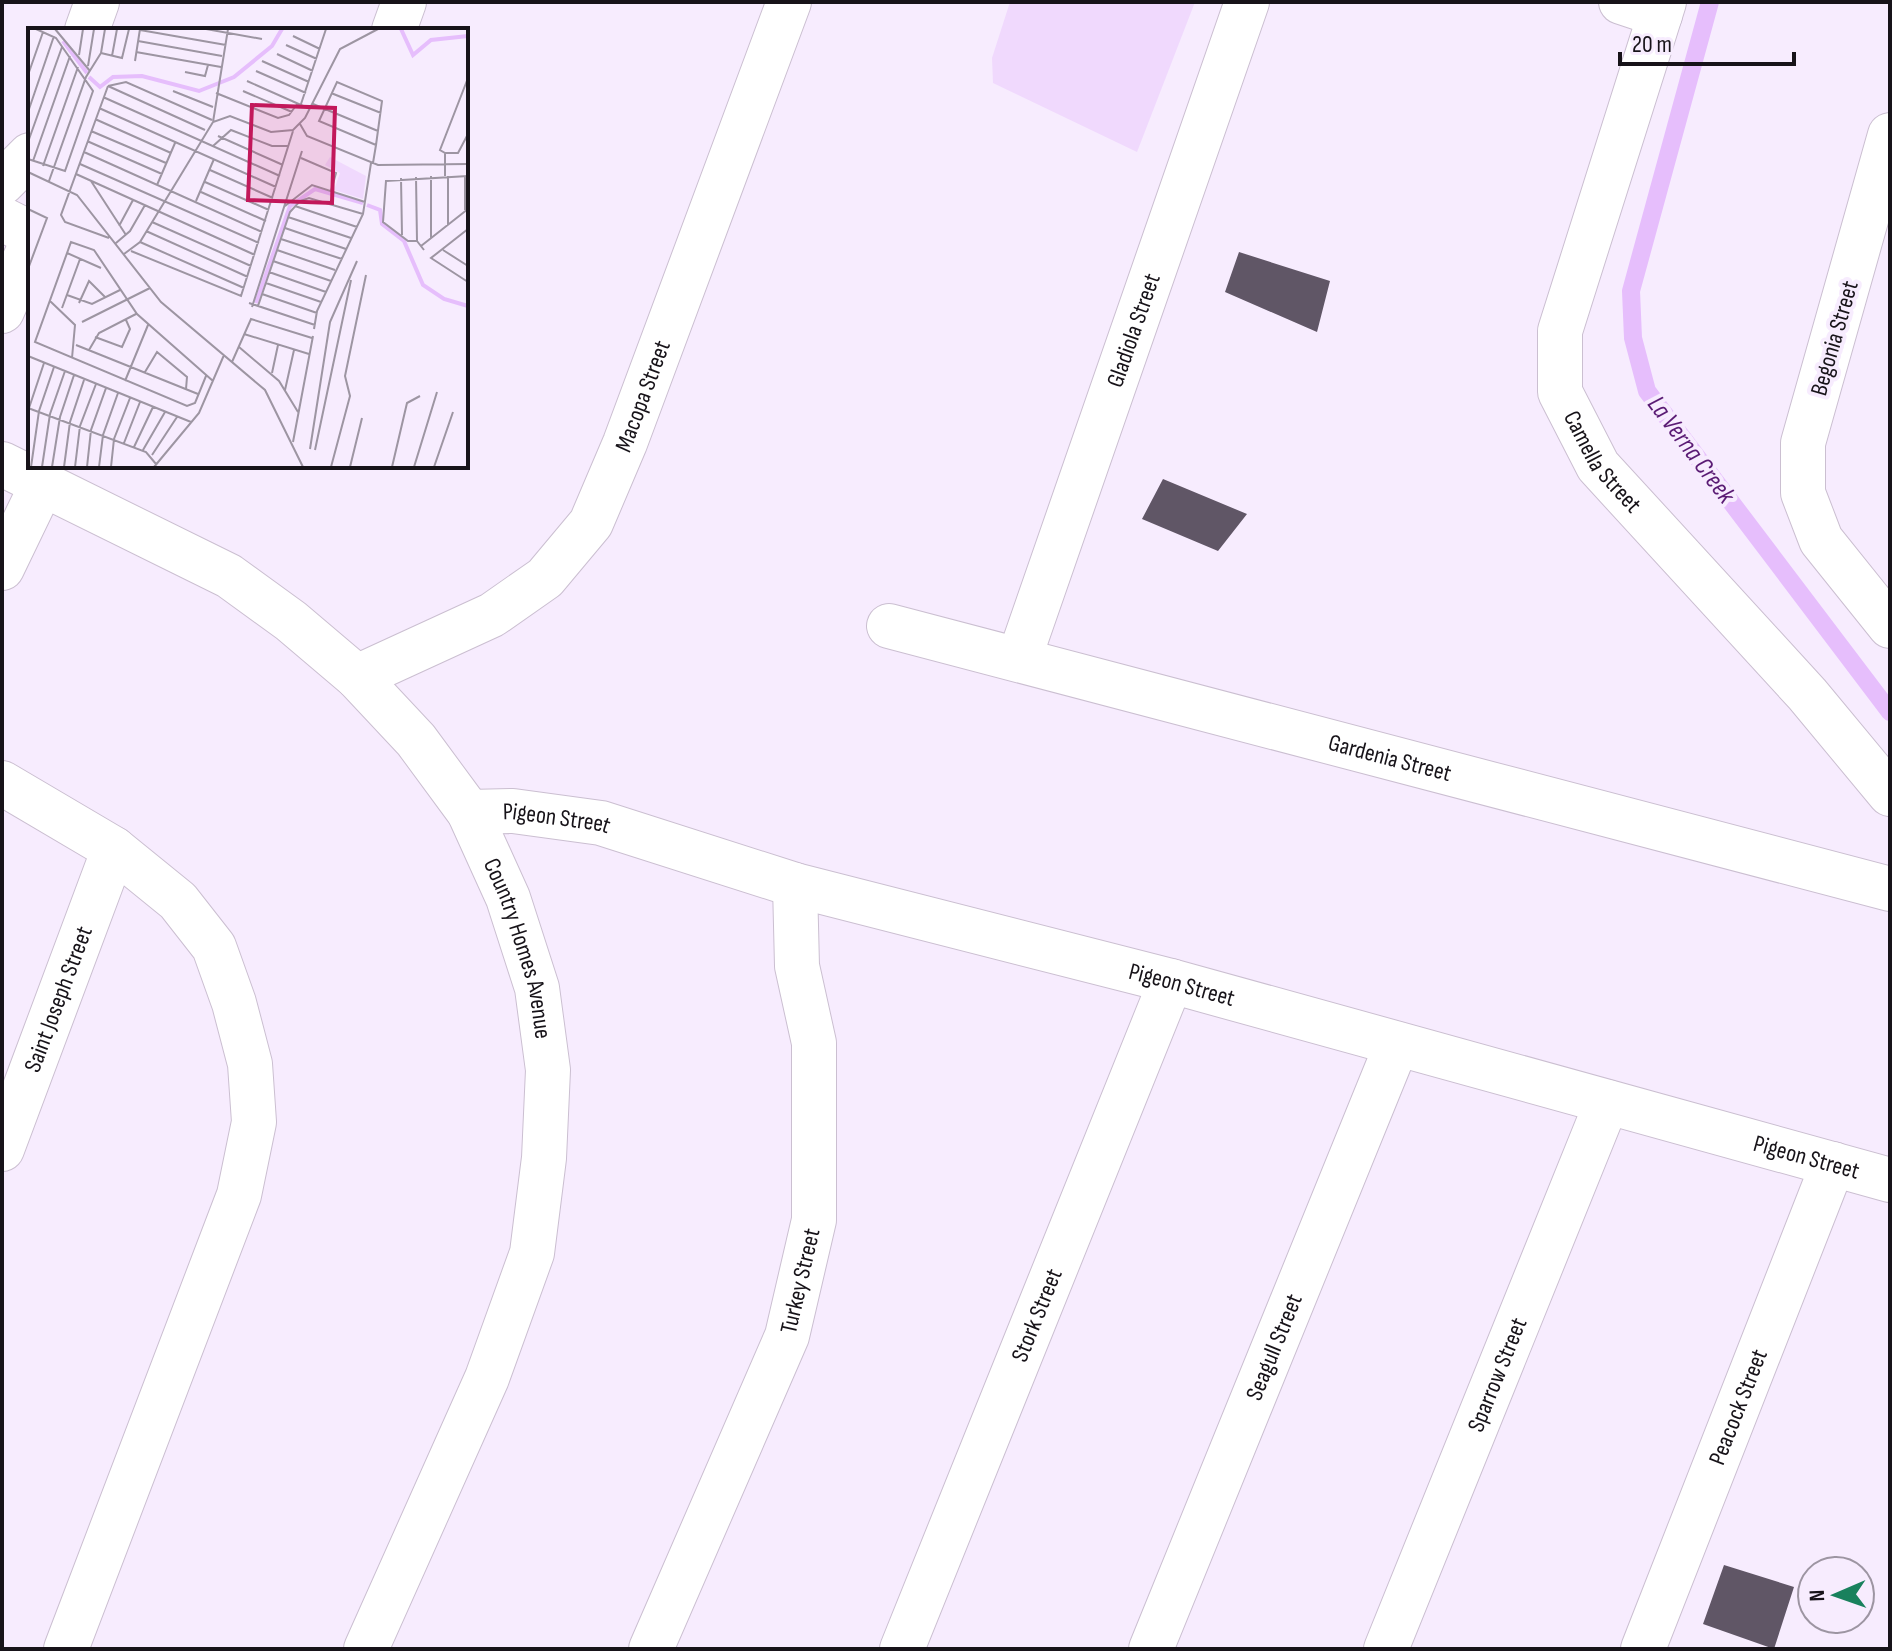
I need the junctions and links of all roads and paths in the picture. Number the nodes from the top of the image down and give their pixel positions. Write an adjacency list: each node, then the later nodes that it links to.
1 (97, 2): 6 (street)
2 (404, 2): 7 (street)
3 (789, 2): 21 (street, Macopa Street)
4 (1247, 2): 20 (street, Gladiola Street)
5 (1649, 6): 23 (street, Camella Street)
6 (88, 28)
7 (395, 28)
8 (1890, 135): 19 (street, Begonia Street)
9 (28, 157): 10 (street)
10 (2, 183)
11 (2, 219): 12 (street)
12 (28, 232)
13 (28, 252): 14 (street)
14 (2, 311)
15 (2, 464): 16 (street, Country Homes Avenue)
16 (42, 485): 17 (street); 21 (street, Country Homes Avenue)
17 (2, 568)
18 (889, 626): 20 (street, Gardenia Street)
19 (1890, 626)
20 (1019, 659): 27 (street, Gardenia Street)
21 (357, 677): 24 (street, Country Homes Avenue)
22 (2, 783): 25 (street)
23 (1890, 794)
24 (469, 812): 26 (street, Pigeon Street); 35 (street, Country Homes Avenue)
25 (114, 849): 31 (street, Saint Joseph Street); 34 (street)
26 (795, 885): 28 (street, Pigeon Street); 36 (street, Turkey Street)
27 (1890, 889)
28 (1171, 981): 29 (street, Pigeon Street); 37 (street, Stork Street)
29 (1397, 1044): 30 (street, Pigeon Street); 38 (street, Seagull Street)
30 (1607, 1102): 32 (street, Pigeon Street); 39 (street, Sparrow Street)
31 (2, 1149)
32 (1833, 1164): 33 (street, Pigeon Street); 40 (street, Peacock Street)
33 (1890, 1180)
34 (66, 1649)
35 (366, 1649)
36 (651, 1649)
37 (902, 1649)
38 (1151, 1649)
39 (1386, 1649)
40 (1643, 1649)

